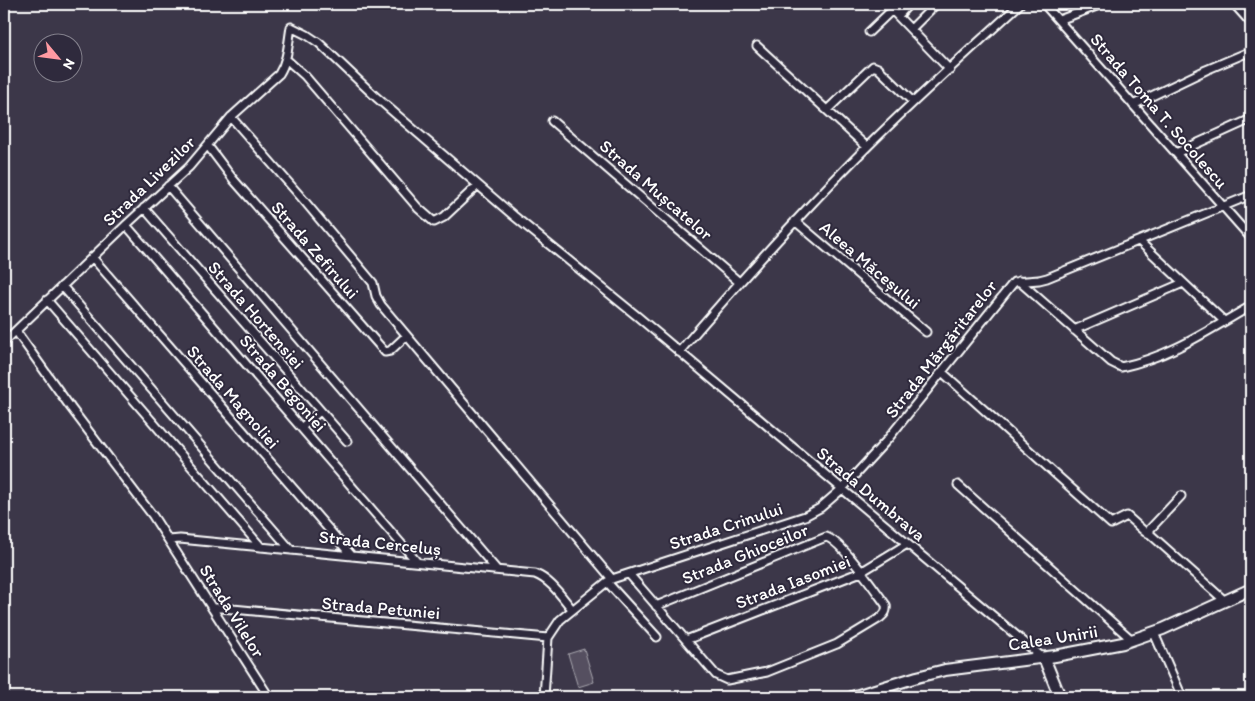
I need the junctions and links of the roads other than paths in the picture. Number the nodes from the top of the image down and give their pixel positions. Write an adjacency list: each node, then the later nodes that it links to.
1 (886, 4): 8 (street)
2 (910, 4): 9 (street)
3 (936, 4): 13 (street)
4 (1020, 4): 18 (street)
5 (1044, 4): 10 (street, Strada Toma T. Socolescu)
6 (1102, 4): 10 (street)
7 (1234, 4): 11 (street)
8 (892, 10): 9 (street); 14 (street)
9 (898, 16): 13 (street)
10 (1059, 20): 20 (street, Strada Toma T. Socolescu)
11 (1251, 23)
12 (290, 28): 17 (street, Strada Livezilor); 29 (street, Strada Dumbrava)
13 (911, 29): 18 (street)
14 (869, 32)
15 (757, 46): 21 (street)
16 (1251, 51): 20 (street)
17 (286, 59): 22 (street, Strada Livezilor); 29 (street)
18 (950, 70): 19 (street)
19 (913, 102): 21 (street); 26 (street)
20 (1134, 105): 27 (street, Strada Toma T. Socolescu)
21 (827, 110): 26 (street)
22 (231, 117): 25 (street, Strada Livezilor); 48 (street)
23 (1251, 119): 27 (street)
24 (552, 122): 39 (street, Strada Mușcatelor)
25 (208, 146): 28 (street, Strada Livezilor); 48 (street, Strada Zefirului)
26 (867, 147): 33 (street)
27 (1176, 153): 31 (street, Strada Toma T. Socolescu)
28 (168, 186): 32 (street, Strada Livezilor); 65 (street)
29 (478, 186): 50 (street, Strada Dumbrava)
30 (1251, 196): 31 (street, Strada Mărgăritarelor)
31 (1224, 207): 35 (street, Strada Toma T. Socolescu); 36 (street, Strada Mărgăritarelor)
32 (144, 208): 34 (street, Strada Livezilor); 52 (street, Strada Hortensiei)
33 (795, 221): 39 (street); 47 (street, Aleea Măceșului)
34 (126, 225): 37 (street, Strada Livezilor); 53 (street, Strada Begoniei)
35 (1251, 238)
36 (1139, 241): 38 (street, Strada Mărgăritarelor); 40 (street)
37 (92, 257): 41 (street, Strada Livezilor); 63 (street, Strada Magnoliei)
38 (1019, 281): 45 (street); 51 (street, Strada Mărgăritarelor)
39 (739, 282): 50 (street)
40 (1184, 283): 44 (street); 45 (street)
41 (62, 286): 42 (street, Strada Livezilor); 62 (street)
42 (47, 300): 46 (street, Strada Livezilor); 61 (street)
43 (1251, 306): 44 (street)
44 (1224, 322): 45 (street)
45 (1074, 330)
46 (16, 331): 49 (street, Strada Livezilor); 59 (street, Strada Vilelor)
47 (926, 332)
48 (406, 336): 68 (street)
49 (4, 342)
50 (679, 352): 56 (street, Strada Dumbrava)
51 (942, 372): 56 (street, Strada Mărgăritarelor); 58 (street)
52 (320, 412): 53 (street); 54 (street, Strada Hortensiei)
53 (302, 427): 64 (street, Strada Begoniei)
54 (347, 441)
55 (958, 485): 78 (street)
56 (842, 489): 60 (street, Strada Dumbrava); 67 (street, Strada Crinului)
57 (1181, 496): 58 (street)
58 (1150, 534): 70 (street)
59 (169, 540): 61 (street, Strada Cerceluș); 72 (street, Strada Vilelor)
60 (907, 544): 66 (street, Strada Iasomiei); 79 (street, Strada Dumbrava)
61 (261, 547): 62 (street, Strada Cerceluș)
62 (290, 550): 63 (street, Strada Cerceluș)
63 (352, 556): 64 (street, Strada Cerceluș)
64 (417, 562): 65 (street, Strada Cerceluș)
65 (497, 570): 73 (street, Strada Cerceluș)
66 (862, 572): 71 (street, Strada Ghioceilor); 77 (street, Strada Iasomiei); 77 (street)
67 (629, 574): 68 (street, Strada Crinului); 71 (street)
68 (610, 580): 73 (street); 75 (street)
69 (1251, 589): 70 (main road, Calea Unirii)
70 (1225, 602): 74 (main road, Calea Unirii)
71 (656, 606): 77 (street)
72 (212, 608): 76 (street, Strada Petuniei); 80 (street, Strada Vilelor)
73 (572, 609): 76 (street)
74 (1154, 633): 78 (main road, Calea Unirii); 84 (street)
75 (657, 637)
76 (548, 638): 81 (street)
77 (686, 640)
78 (1132, 640): 79 (main road, Calea Unirii)
79 (1044, 658): 82 (main road, Calea Unirii); 83 (main road)
80 (269, 697)
81 (544, 697)
82 (852, 697)
83 (1060, 697)
84 (1182, 697)

